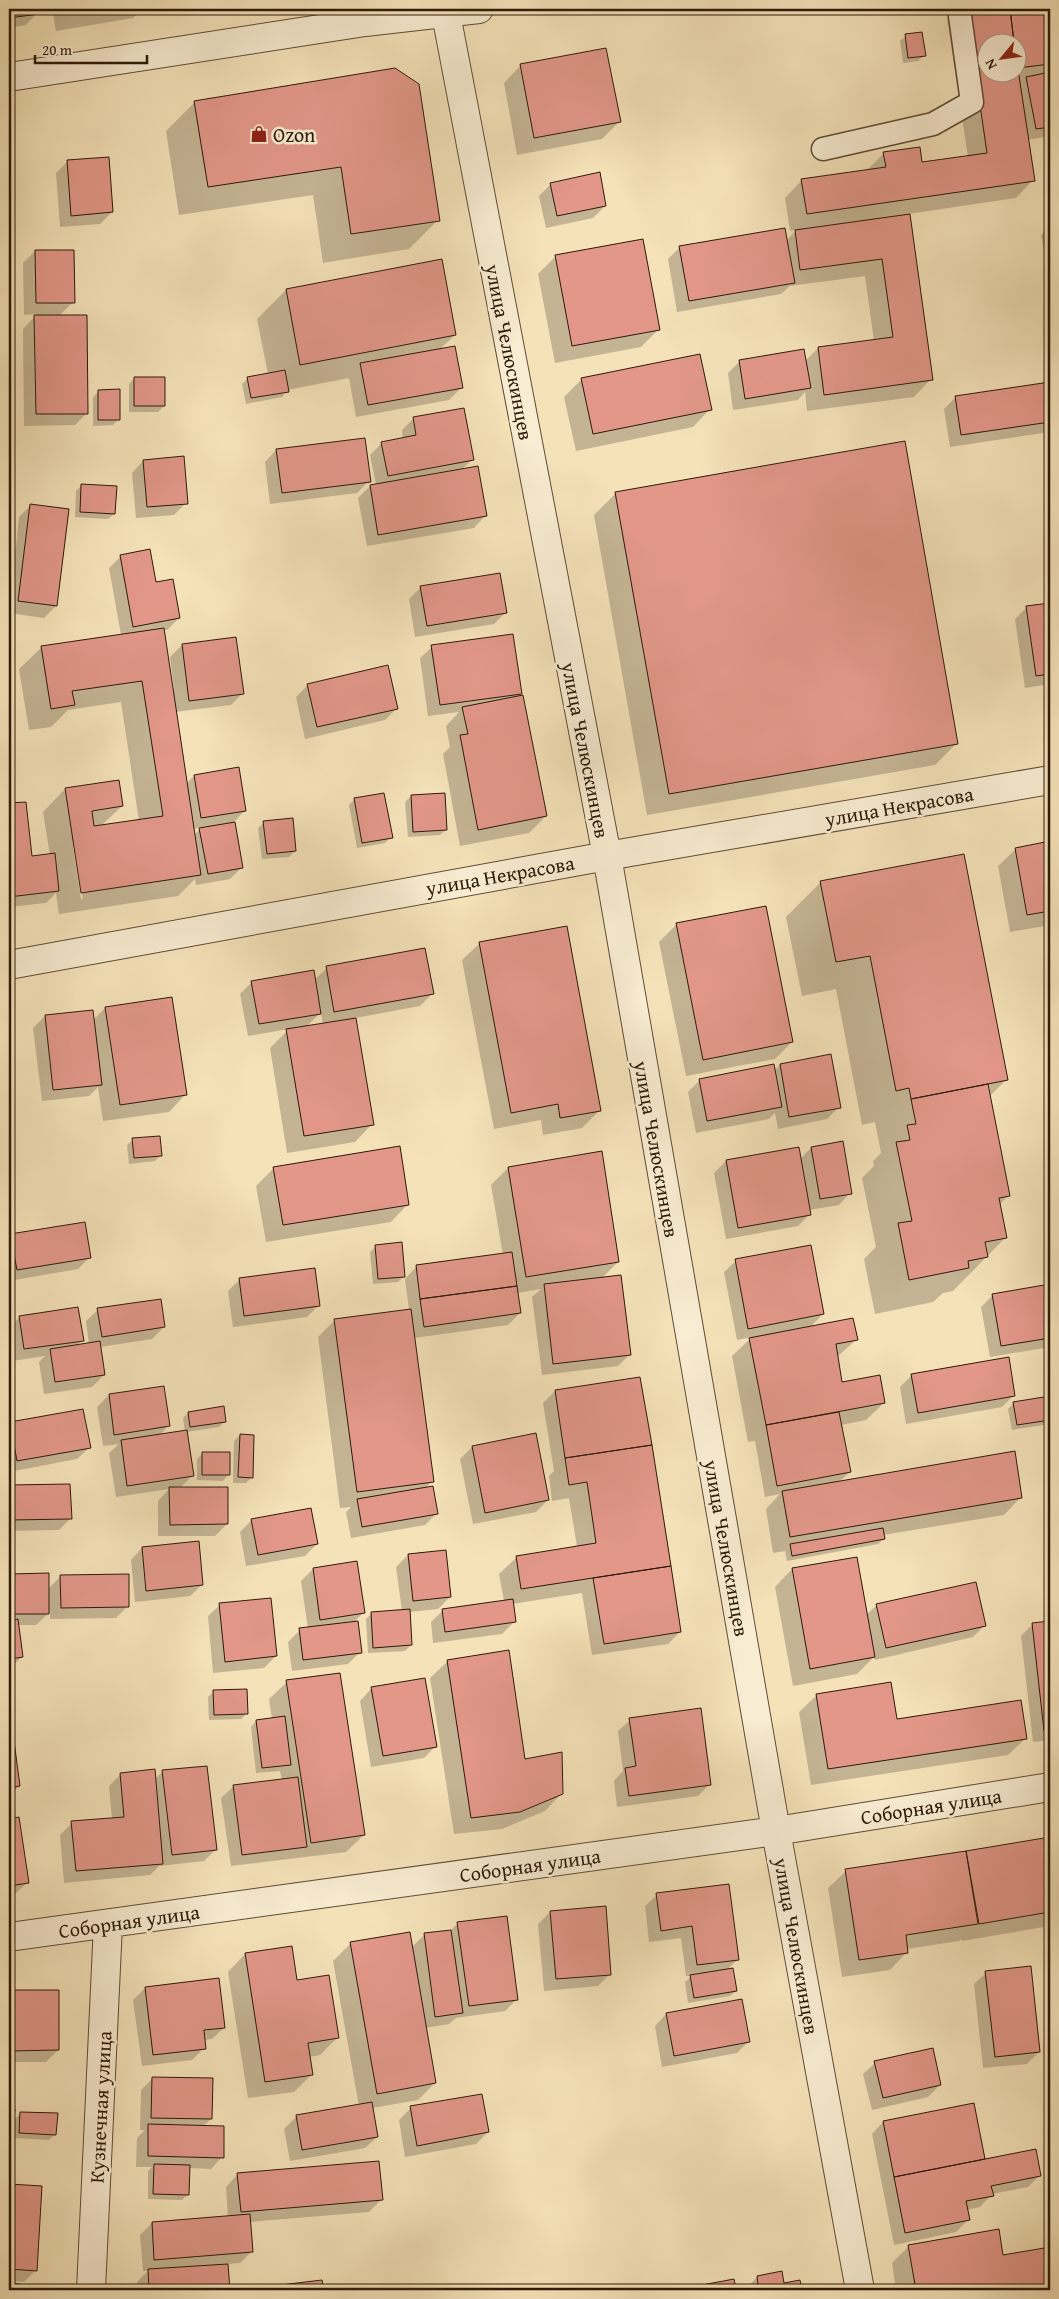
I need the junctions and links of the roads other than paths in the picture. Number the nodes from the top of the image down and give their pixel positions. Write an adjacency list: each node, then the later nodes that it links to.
1 (479, 9): 3 (street)
2 (960, 9): 5 (lane)
3 (445, 11): 4 (street); 7 (street, улица Челюскинцев)
4 (9, 77)
5 (822, 149)
6 (1050, 780): 7 (street, улица Некрасова)
7 (607, 856): 8 (street, улица Некрасова); 10 (street, улица Челюскинцев)
8 (9, 965)
9 (1050, 1787): 10 (street, Соборная улица)
10 (776, 1831): 11 (street, Соборная улица); 14 (street, улица Челюскинцев)
11 (108, 1924): 12 (street, Соборная улица); 13 (street, Кузнечная улица)
12 (9, 1937)
13 (91, 2290)
14 (860, 2290)

